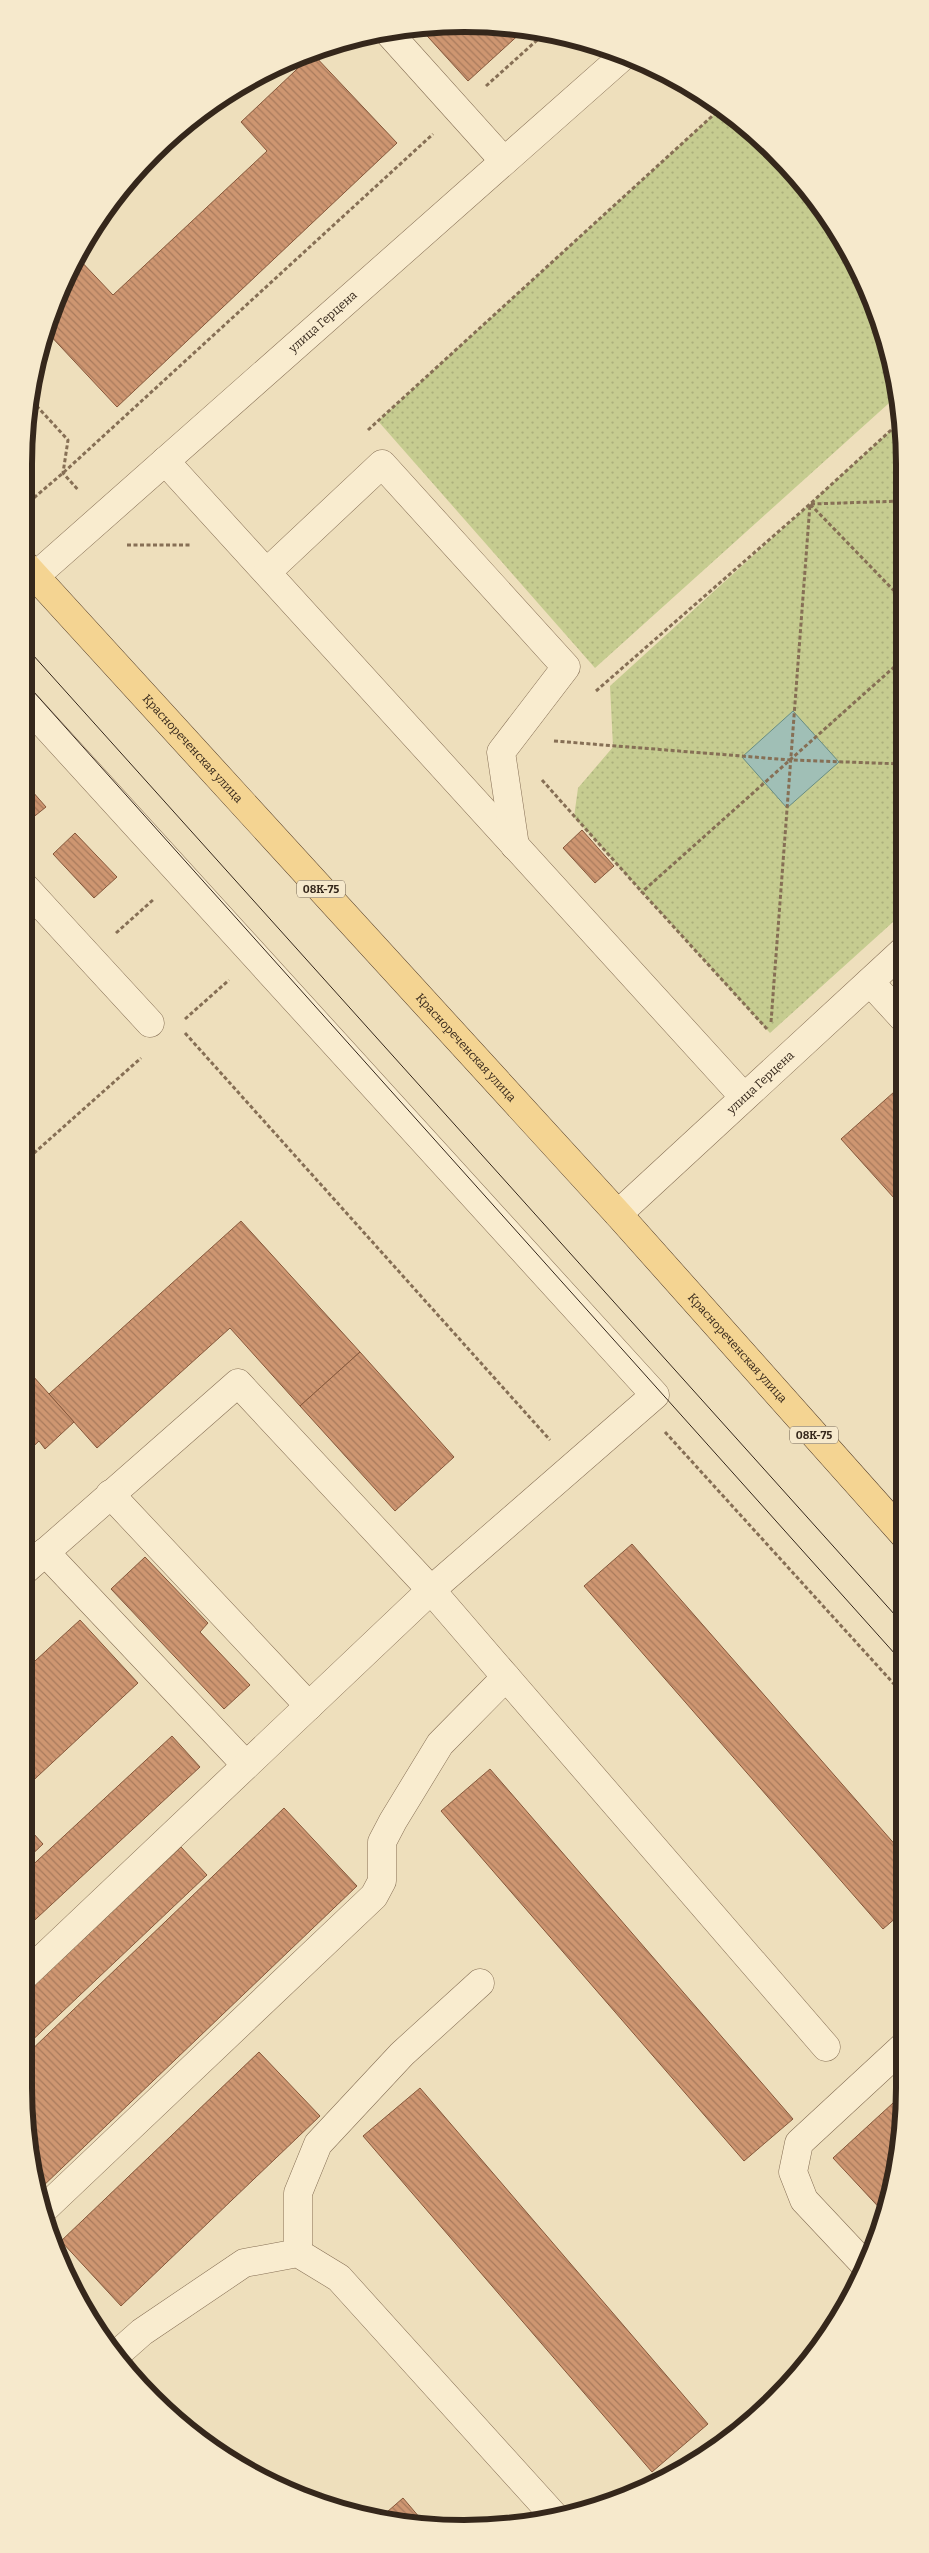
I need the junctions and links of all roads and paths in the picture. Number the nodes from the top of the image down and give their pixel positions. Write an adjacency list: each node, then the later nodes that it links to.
1 (394, 39): 4 (street)
2 (538, 39): 4 (path)
3 (618, 61): 6 (street, улица Герцена)
4 (458, 111): 6 (street); 11 (path)
5 (715, 113): 9 (path)
6 (504, 161): 10 (street, улица Герцена)
7 (36, 406): 11 (path)
8 (895, 427): 15 (path)
9 (364, 434)
10 (165, 461): 17 (street); 18 (street, улица Герцена)
11 (63, 473): 12 (path); 13 (path)
12 (82, 495)
13 (32, 499)
14 (896, 501): 15 (path)
15 (810, 504): 21 (path); 23 (path); 26 (path)
16 (127, 545): 17 (path)
17 (242, 545): 19 (street)
18 (32, 571)
19 (267, 572): 29 (street); 29 (street)
20 (32, 580): 46 (main road, Краснореченская улица / 08К-75)
21 (896, 593)
22 (896, 665): 26 (path)
23 (592, 694)
24 (32, 711): 47 (street)
25 (548, 741): 26 (path)
26 (791, 760): 27 (path); 32 (path); 32 (path)
27 (896, 764)
28 (538, 776): 32 (path)
29 (515, 846): 44 (street)
30 (32, 851): 31 (path)
31 (37, 857)
32 (642, 892)
33 (32, 895): 40 (street)
34 (155, 898): 35 (path)
35 (111, 938)
36 (896, 958): 38 (street, улица Герцена)
37 (236, 973): 41 (path)
38 (870, 982): 39 (street); 44 (street, улица Герцена)
39 (896, 1010)
40 (150, 1023)
41 (178, 1025)
42 (184, 1032): 47 (path)
43 (143, 1055): 45 (path)
44 (744, 1097): 46 (street, улица Герцена)
45 (32, 1155)
46 (618, 1214): 49 (main road, Краснореченская улица / 08К-75)
47 (573, 1466): 52 (street)
48 (110, 1494): 50 (street); 52 (street); 54 (street)
49 (896, 1526)
50 (45, 1552): 51 (street); 55 (street)
51 (32, 1564)
52 (431, 1590): 53 (street); 54 (street)
53 (506, 1677): 58 (street); 60 (street)
54 (309, 1706): 55 (street)
55 (246, 1766): 56 (street)
56 (32, 1968)
57 (480, 1983): 61 (street)
58 (826, 2047)
59 (896, 2053): 62 (street)
60 (48, 2205)
61 (298, 2253): 63 (street); 64 (street)
62 (861, 2261)
63 (121, 2350)
64 (550, 2512)

